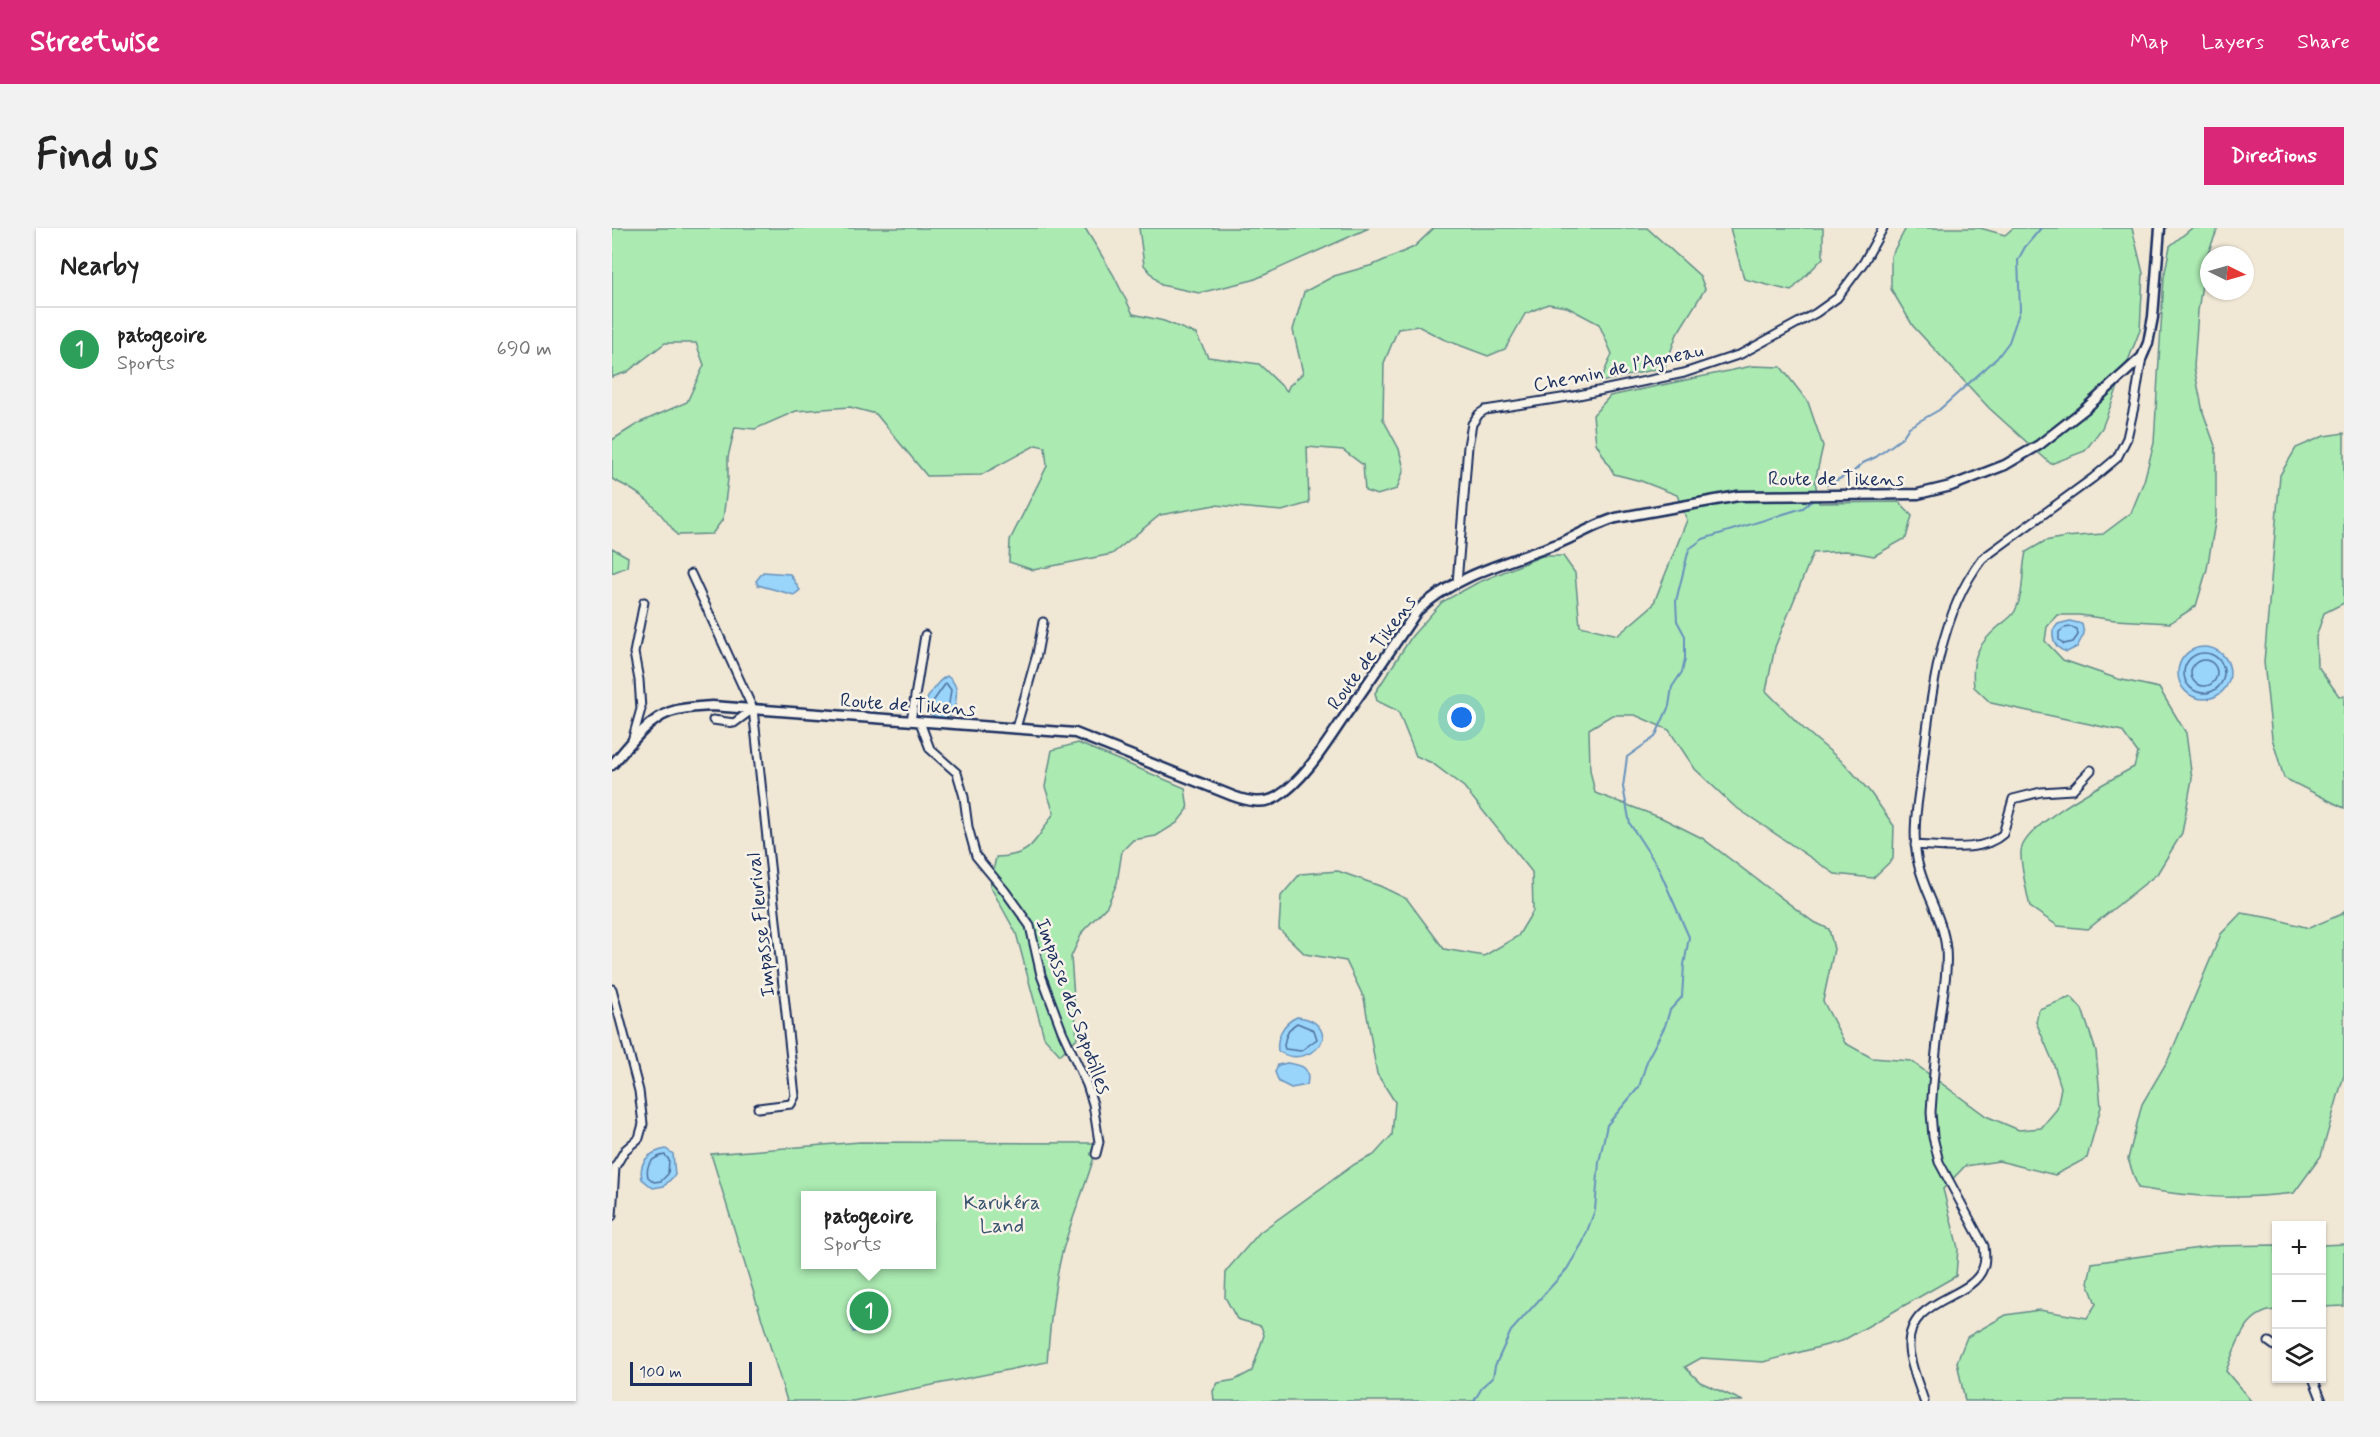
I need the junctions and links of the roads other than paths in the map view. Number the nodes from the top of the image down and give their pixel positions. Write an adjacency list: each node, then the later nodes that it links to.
1 (1883, 228): 5 (street, Chemin de l’Agneau)
2 (2160, 228): 3 (street)
3 (2142, 357): 5 (street, Route de Tikens); 16 (street)
4 (691, 574): 9 (street)
5 (1457, 583): 12 (street, Route de Tikens)
6 (644, 602): 13 (street)
7 (1044, 622): 12 (street)
8 (925, 635): 11 (street)
9 (753, 709): 10 (street); 11 (street, Route de Tikens); 13 (street, Route de Tikens); 18 (street, Impasse Fleurival)
10 (712, 720)
11 (916, 721): 12 (street, Route de Tikens); 19 (street, Impasse des Sapotilles)
12 (1016, 728)
13 (631, 744): 14 (street, Route de Tikens)
14 (612, 765)
15 (2091, 770): 16 (street)
16 (1915, 845): 24 (street)
17 (612, 989): 20 (street)
18 (759, 1108)
19 (1096, 1154)
20 (612, 1216)
21 (2269, 1342): 22 (street)
22 (2272, 1344)
23 (2315, 1383): 25 (street)
24 (1924, 1401)
25 (2322, 1401)

